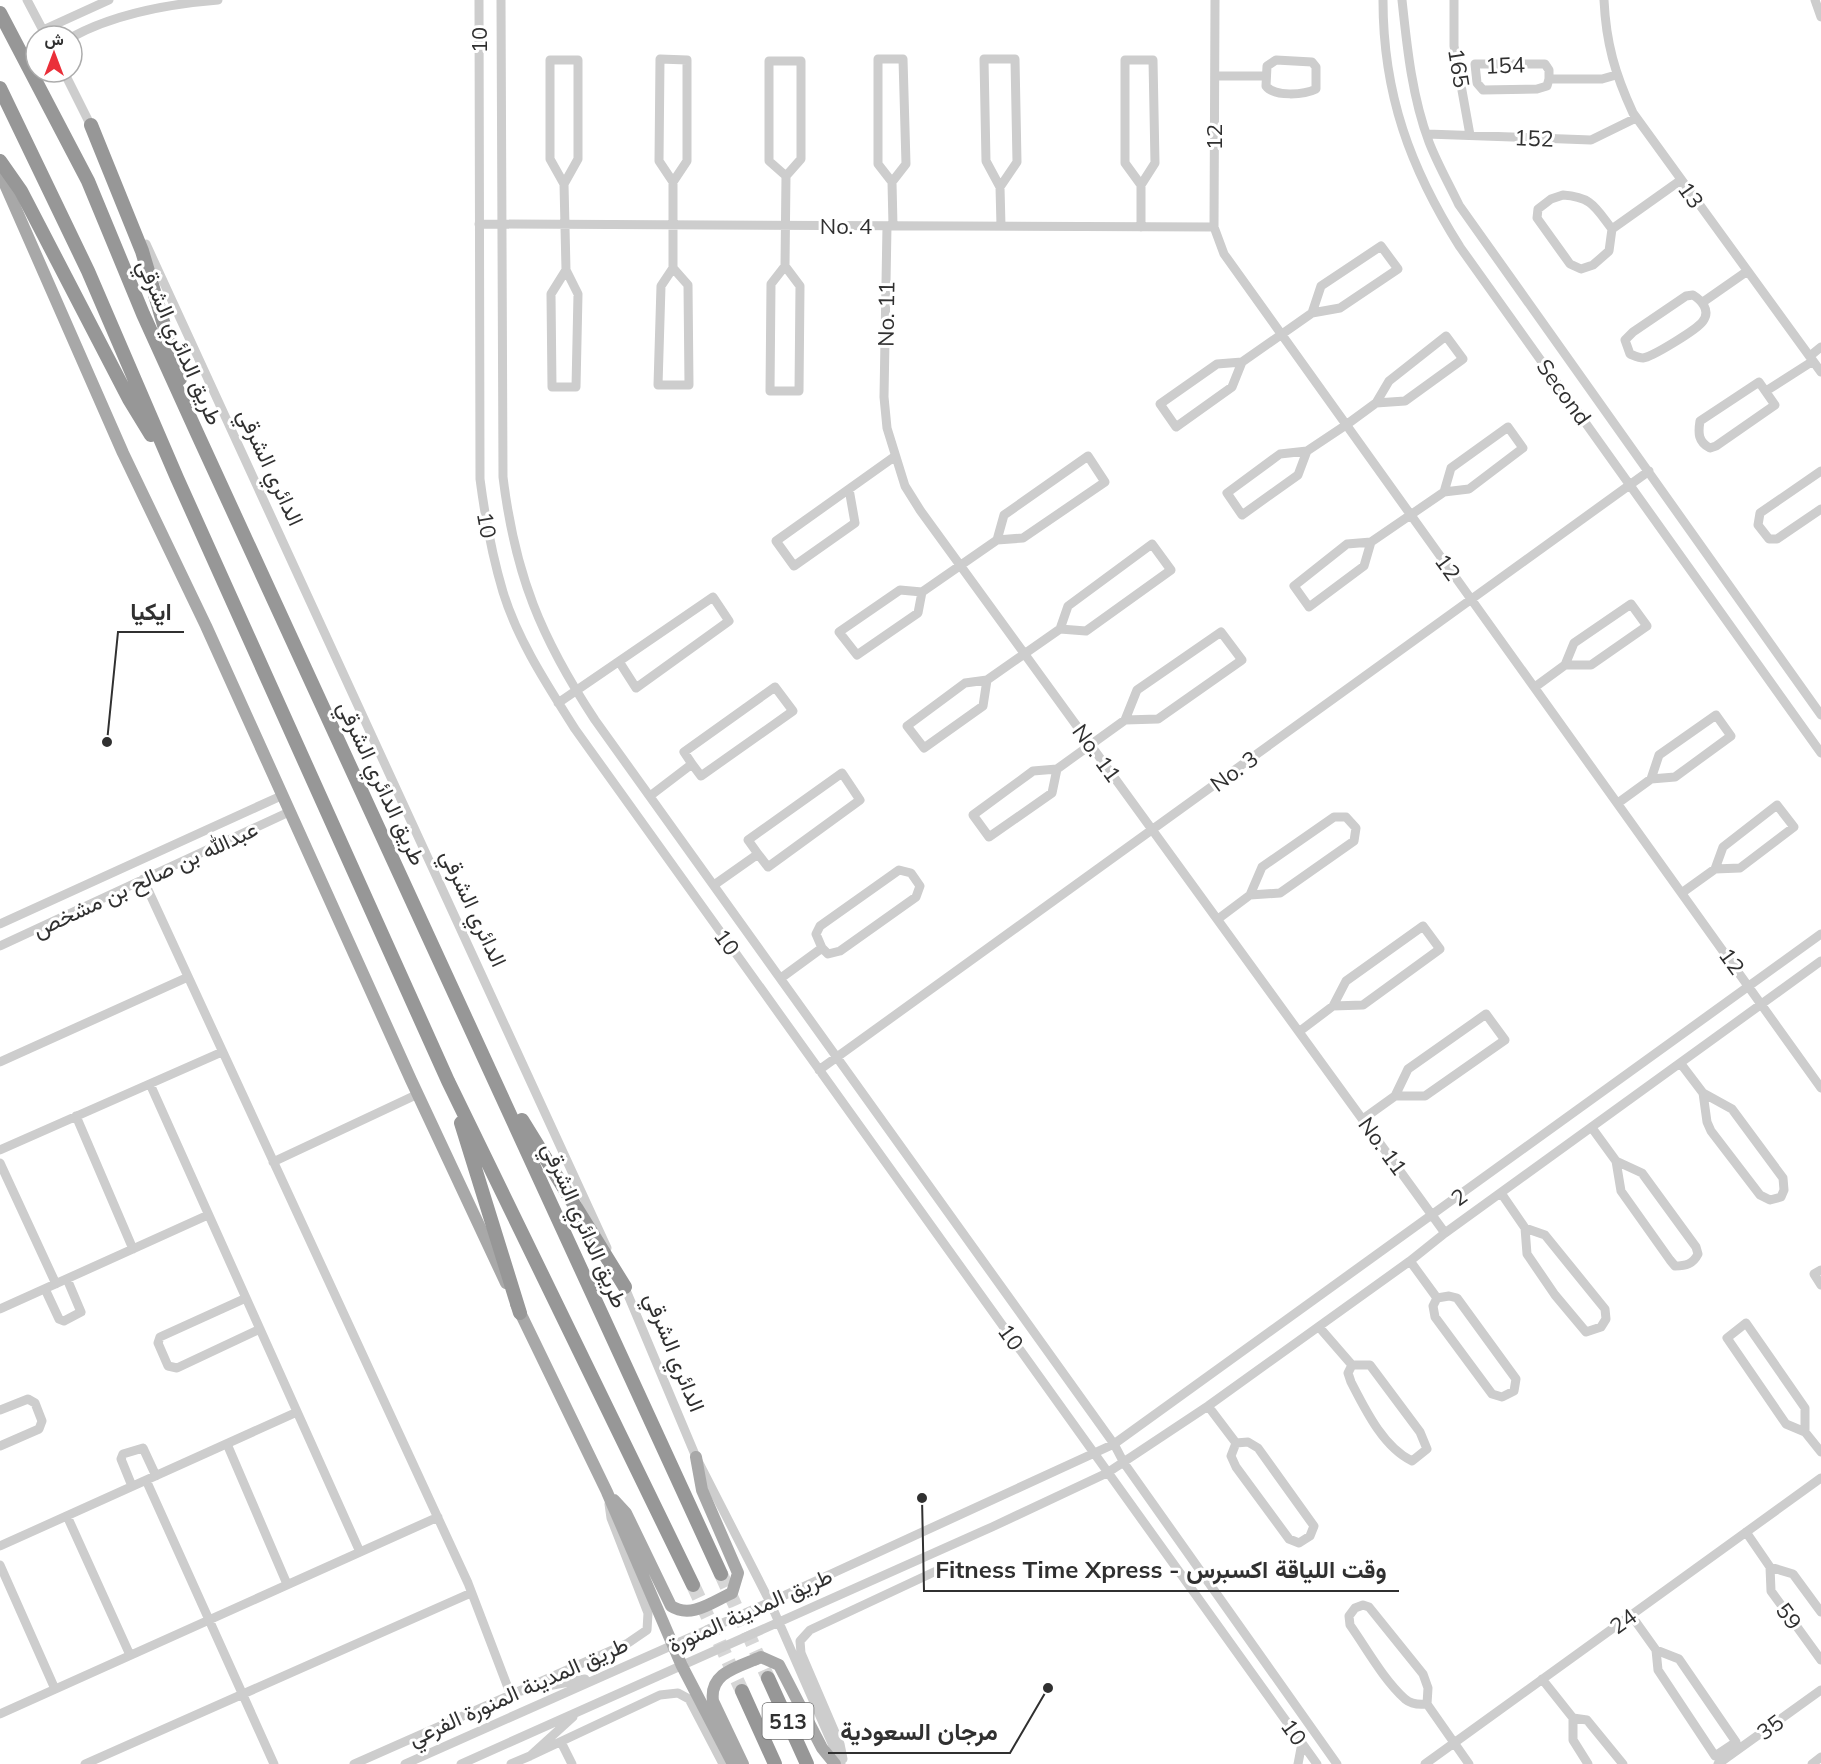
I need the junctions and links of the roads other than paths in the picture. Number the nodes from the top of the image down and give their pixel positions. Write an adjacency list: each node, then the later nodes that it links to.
1 (27, 0): 14 (street)
2 (109, 0): 15 (street)
3 (218, 0): 16 (street)
4 (479, 0): 37 (street, 10)
5 (501, 0): 38 (street, 10)
6 (1215, 0): 18 (street, 12)
7 (1383, 0): 67 (street, Second)
8 (1402, 0): 25 (street, Second)
9 (1454, 0): 26 (street, 165)
10 (1605, 0): 17 (street, 13)
11 (1815, 0): 13 (street)
12 (0, 13): 61 (highway, طريق الدائري الشرقي)
13 (1821, 17)
14 (39, 24)
15 (62, 24)
16 (84, 32)
17 (1616, 75): 20 (street, 154); 23 (street, 13)
18 (1215, 76): 19 (street); 45 (street, 12)
19 (1265, 76): 19 (street)
20 (1549, 79): 20 (street, 154)
21 (70, 84): 24 (street, الدائري الشرقي)
22 (0, 88): 66 (highway)
23 (1636, 118): 26 (street, 152); 30 (street, 13)
24 (91, 125): 61 (highway); 145 (street, الدائري الشرقي)
25 (1427, 134): 26 (street, 152); 64 (street, Second)
26 (1470, 135)
27 (0, 161): 29 (highway)
28 (786, 176): 28 (street); 41 (street)
29 (4, 179): 36 (highway)
30 (1681, 180): 46 (street); 50 (street, 13)
31 (673, 182): 31 (street); 40 (street)
32 (892, 182): 32 (street); 42 (street, No. 11)
33 (564, 184): 33 (street); 39 (street)
34 (1141, 185): 34 (street); 44 (street)
35 (1000, 187): 35 (street); 43 (street)
36 (10, 196): 66 (highway); 92 (main road)
37 (479, 224): 38 (street, No. 4); 84 (street, 10)
38 (502, 224): 39 (street, No. 4); 83 (street, 10)
39 (564, 224): 40 (street, No. 4); 49 (street)
40 (673, 225): 41 (street, No. 4); 48 (street)
41 (786, 225): 42 (street, No. 4); 47 (street)
42 (890, 226): 43 (street, No. 4); 63 (street, No. 11)
43 (1001, 226): 44 (street, No. 4)
44 (1141, 227): 45 (street, No. 4)
45 (1214, 227): 53 (street, 12)
46 (1612, 229): 46 (street)
47 (785, 266): 47 (street)
48 (673, 268): 48 (street)
49 (566, 270): 49 (street)
50 (1746, 272): 51 (street); 55 (street, 13)
51 (1703, 302): 51 (street)
52 (1312, 314): 52 (street); 53 (street)
53 (1282, 335): 56 (street); 60 (street, 12)
54 (1821, 348): 55 (street)
55 (1812, 358): 57 (street, 13); 58 (street)
56 (1242, 362): 56 (street)
57 (1821, 372)
58 (1766, 391): 58 (street)
59 (1376, 403): 59 (street); 60 (street)
60 (1346, 425): 62 (street); 71 (street, 12)
61 (197, 433): 120 (highway, طريق الدائري الشرقي)
62 (1307, 451): 62 (street)
63 (894, 457): 68 (street); 74 (street, No. 11)
64 (1649, 471): 67 (street, No. 3); 85 (street, Second)
65 (1821, 471): 70 (street)
66 (177, 478): 121 (highway)
67 (1631, 485): 76 (street, No. 3); 88 (street, Second)
68 (849, 489): 68 (street)
69 (1444, 492): 69 (street); 71 (street)
70 (1821, 509)
71 (1411, 515): 73 (street); 76 (street, 12)
72 (998, 540): 72 (street); 74 (street)
73 (1371, 542): 73 (street)
74 (960, 565): 75 (street); 78 (street, No. 11)
75 (922, 592): 75 (street)
76 (1471, 600): 82 (street, 12); 96 (street, No. 3)
77 (1060, 629): 77 (street); 78 (street)
78 (1025, 654): 81 (street); 87 (street, No. 11)
79 (620, 663): 79 (street); 83 (street)
80 (1565, 665): 80 (street); 82 (street)
81 (987, 680): 81 (street)
82 (1535, 687): 94 (street, 12)
83 (576, 691): 84 (street); 93 (street, 10)
84 (558, 703): 119 (street, 10)
85 (1821, 715)
86 (1125, 720): 86 (street); 87 (street)
87 (1091, 744): 90 (street); 96 (street, No. 11)
88 (1821, 753)
89 (692, 764): 89 (street); 93 (street)
90 (1057, 769): 90 (street)
91 (1651, 779): 91 (street); 94 (street)
92 (281, 796): 95 (main road); 104 (street, عبدالله بن صالح بن مشخص)
93 (650, 796): 100 (street, 10)
94 (1618, 803): 101 (street, 12)
95 (289, 812): 99 (street, عبدالله بن صالح بن مشخص); 125 (main road)
96 (1153, 829): 103 (street, No. 11); 116 (street, No. 3)
97 (758, 854): 97 (street); 100 (street)
98 (1715, 869): 98 (street); 101 (street)
99 (144, 879): 106 (street, عبدالله بن صالح بن مشخص); 109 (street)
100 (714, 885): 110 (street, 10)
101 (1683, 892): 111 (street, 12)
102 (1250, 895): 102 (street); 103 (street)
103 (1218, 919): 114 (street, No. 11)
104 (0, 924)
105 (1821, 934): 111 (street, 2)
106 (0, 946)
107 (822, 948): 107 (street); 110 (street)
108 (1821, 961): 112 (street, 2)
109 (188, 977): 115 (street); 117 (street)
110 (781, 978): 116 (street, 10)
111 (1751, 987): 112 (street, 12); 136 (street, 2)
112 (1761, 1005): 118 (street, 2); 123 (street, 12)
113 (1333, 1006): 113 (street); 114 (street)
114 (1300, 1031): 128 (street, No. 11)
115 (222, 1052): 122 (street); 133 (street)
116 (838, 1057): 119 (street, No. 3); 160 (street, 10)
117 (0, 1062)
118 (1681, 1064): 124 (street); 129 (street, 2)
119 (819, 1070): 163 (street, 10)
120 (492, 1072): 145 (highway); 179 (highway, طريق الدائري الشرقي)
121 (448, 1081): 150 (highway); 181 (highway)
122 (150, 1084): 127 (street); 135 (street)
123 (1820, 1084)
124 (1703, 1093): 124 (street)
125 (418, 1094): 133 (street); 150 (main road)
126 (1395, 1096): 126 (street); 128 (street)
127 (76, 1116): 130 (street); 139 (street)
128 (1364, 1119): 136 (street, No. 11)
129 (1592, 1128): 131 (street); 134 (street, 2)
130 (0, 1150)
131 (1616, 1161): 131 (street)
132 (0, 1162): 143 (street)
133 (273, 1162): 172 (street)
134 (1501, 1193): 137 (street); 138 (street, 2)
135 (208, 1215): 139 (street); 147 (street)
136 (1434, 1215): 138 (street, No. 11); 160 (street, 2)
137 (1525, 1228): 137 (street)
138 (1445, 1233): 140 (street, 2)
139 (133, 1249): 142 (street)
140 (1410, 1261): 148 (street); 151 (street, 2)
141 (1821, 1270): 144 (street)
142 (67, 1279): 143 (street); 146 (street)
143 (56, 1284): 146 (street)
144 (1821, 1285)
145 (625, 1287): 164 (street, الدائري الشرقي)
146 (45, 1289): 149 (street)
147 (246, 1298): 152 (street); 152 (street)
148 (1437, 1298): 148 (street)
149 (0, 1309)
150 (520, 1313): 170 (main road)
151 (1319, 1327): 153 (street); 154 (street, 2)
152 (260, 1329): 156 (street)
153 (1352, 1365): 153 (street)
154 (1208, 1406): 158 (street); 165 (street, 2)
155 (0, 1410): 161 (street)
156 (297, 1412): 159 (street); 175 (street)
157 (1805, 1432): 157 (street); 162 (street)
158 (1236, 1443): 158 (street)
159 (227, 1444): 167 (street); 180 (street)
160 (1114, 1444): 163 (street, 2); 165 (street, 10)
161 (0, 1446)
162 (1821, 1452)
163 (1094, 1453): 166 (street, 10); 183 (street, طريق المدينة المنورة)
164 (696, 1457): 170 (main road); 183 (street, الدائري الشرقي)
165 (1124, 1463): 166 (street, 2); 227 (street, 10)
166 (1107, 1473): 187 (street, طريق المدينة المنورة); 206 (street, 10)
167 (151, 1478): 169 (street); 169 (street); 186 (street)
168 (1821, 1478): 173 (street, 24)
169 (132, 1486): 171 (street)
170 (607, 1492): 188 (main road); 200 (street, طريق المدينة المنورة الفرعي)
171 (67, 1516): 174 (street); 190 (street)
172 (438, 1517): 175 (street); 182 (street)
173 (1746, 1532): 178 (street, 59); 185 (street, 24)
174 (0, 1546)
175 (360, 1552): 180 (street)
176 (0, 1565): 196 (street)
177 (949, 1565): 224 (street)
178 (1770, 1567): 184 (street, 59); 191 (street, 59)
179 (721, 1574)
180 (288, 1584): 186 (street)
181 (693, 1585)
182 (471, 1593): 199 (street); 200 (street)
183 (770, 1602): 187 (street, الدائري الشرقي); 188 (street, طريق المدينة المنورة)
184 (1821, 1612)
185 (1631, 1615): 189 (street); 195 (street, 24)
186 (209, 1619): 190 (street); 199 (street)
187 (779, 1622): 192 (street, طريق المدينة المنورة); 224 (street, الدائري الشرقي)
188 (672, 1644): 192 (main road); 193 (street, طريق المدينة المنورة)
189 (1656, 1650): 189 (street)
190 (130, 1655): 196 (street)
191 (1821, 1660)
192 (682, 1666): 202 (street, طريق المدينة المنورة); 219 (main road)
193 (599, 1677): 200 (street); 214 (street, طريق المدينة المنورة)
194 (768, 1678): 222 (highway, 513)
195 (1542, 1679): 204 (street); 207 (street, 24)
196 (55, 1689): 203 (street)
197 (1821, 1690): 232 (street, 35)
198 (742, 1691): 221 (highway, 513)
199 (243, 1693): 211 (street); 212 (street)
200 (510, 1693): 210 (street, طريق المدينة المنورة الفرعي)
201 (1427, 1704): 201 (street); 207 (street)
202 (580, 1711): 208 (street, طريق المدينة المنورة الفرعي); 215 (street, طريق المدينة المنورة)
203 (0, 1714)
204 (1573, 1718): 230 (street); 231 (street)
205 (561, 1742): 208 (street, طريق المدينة المنورة الفرعي); 217 (street); 218 (street, طريق المدينة المنورة الفرعي)
206 (1302, 1743): 225 (street); 226 (street, 10)
207 (1454, 1743): 228 (street, 24); 229 (street)
208 (530, 1756): 216 (street, طريق المدينة المنورة الفرعي)
209 (1821, 1757): 233 (street)
210 (363, 1761): 213 (street, طريق المدينة المنورة الفرعي)
211 (84, 1764)
212 (274, 1764)
213 (354, 1764)
214 (405, 1764)
215 (461, 1764)
216 (511, 1764)
217 (572, 1764)
218 (723, 1764)
219 (733, 1764)
220 (743, 1764): 223 (main road)
221 (775, 1764)
222 (807, 1764)
223 (835, 1764)
224 (843, 1764)
225 (1298, 1764)
226 (1317, 1764)
227 (1337, 1764)
228 (1425, 1764)
229 (1469, 1764)
230 (1588, 1764)
231 (1623, 1764)
232 (1718, 1764)
233 (1812, 1764)

